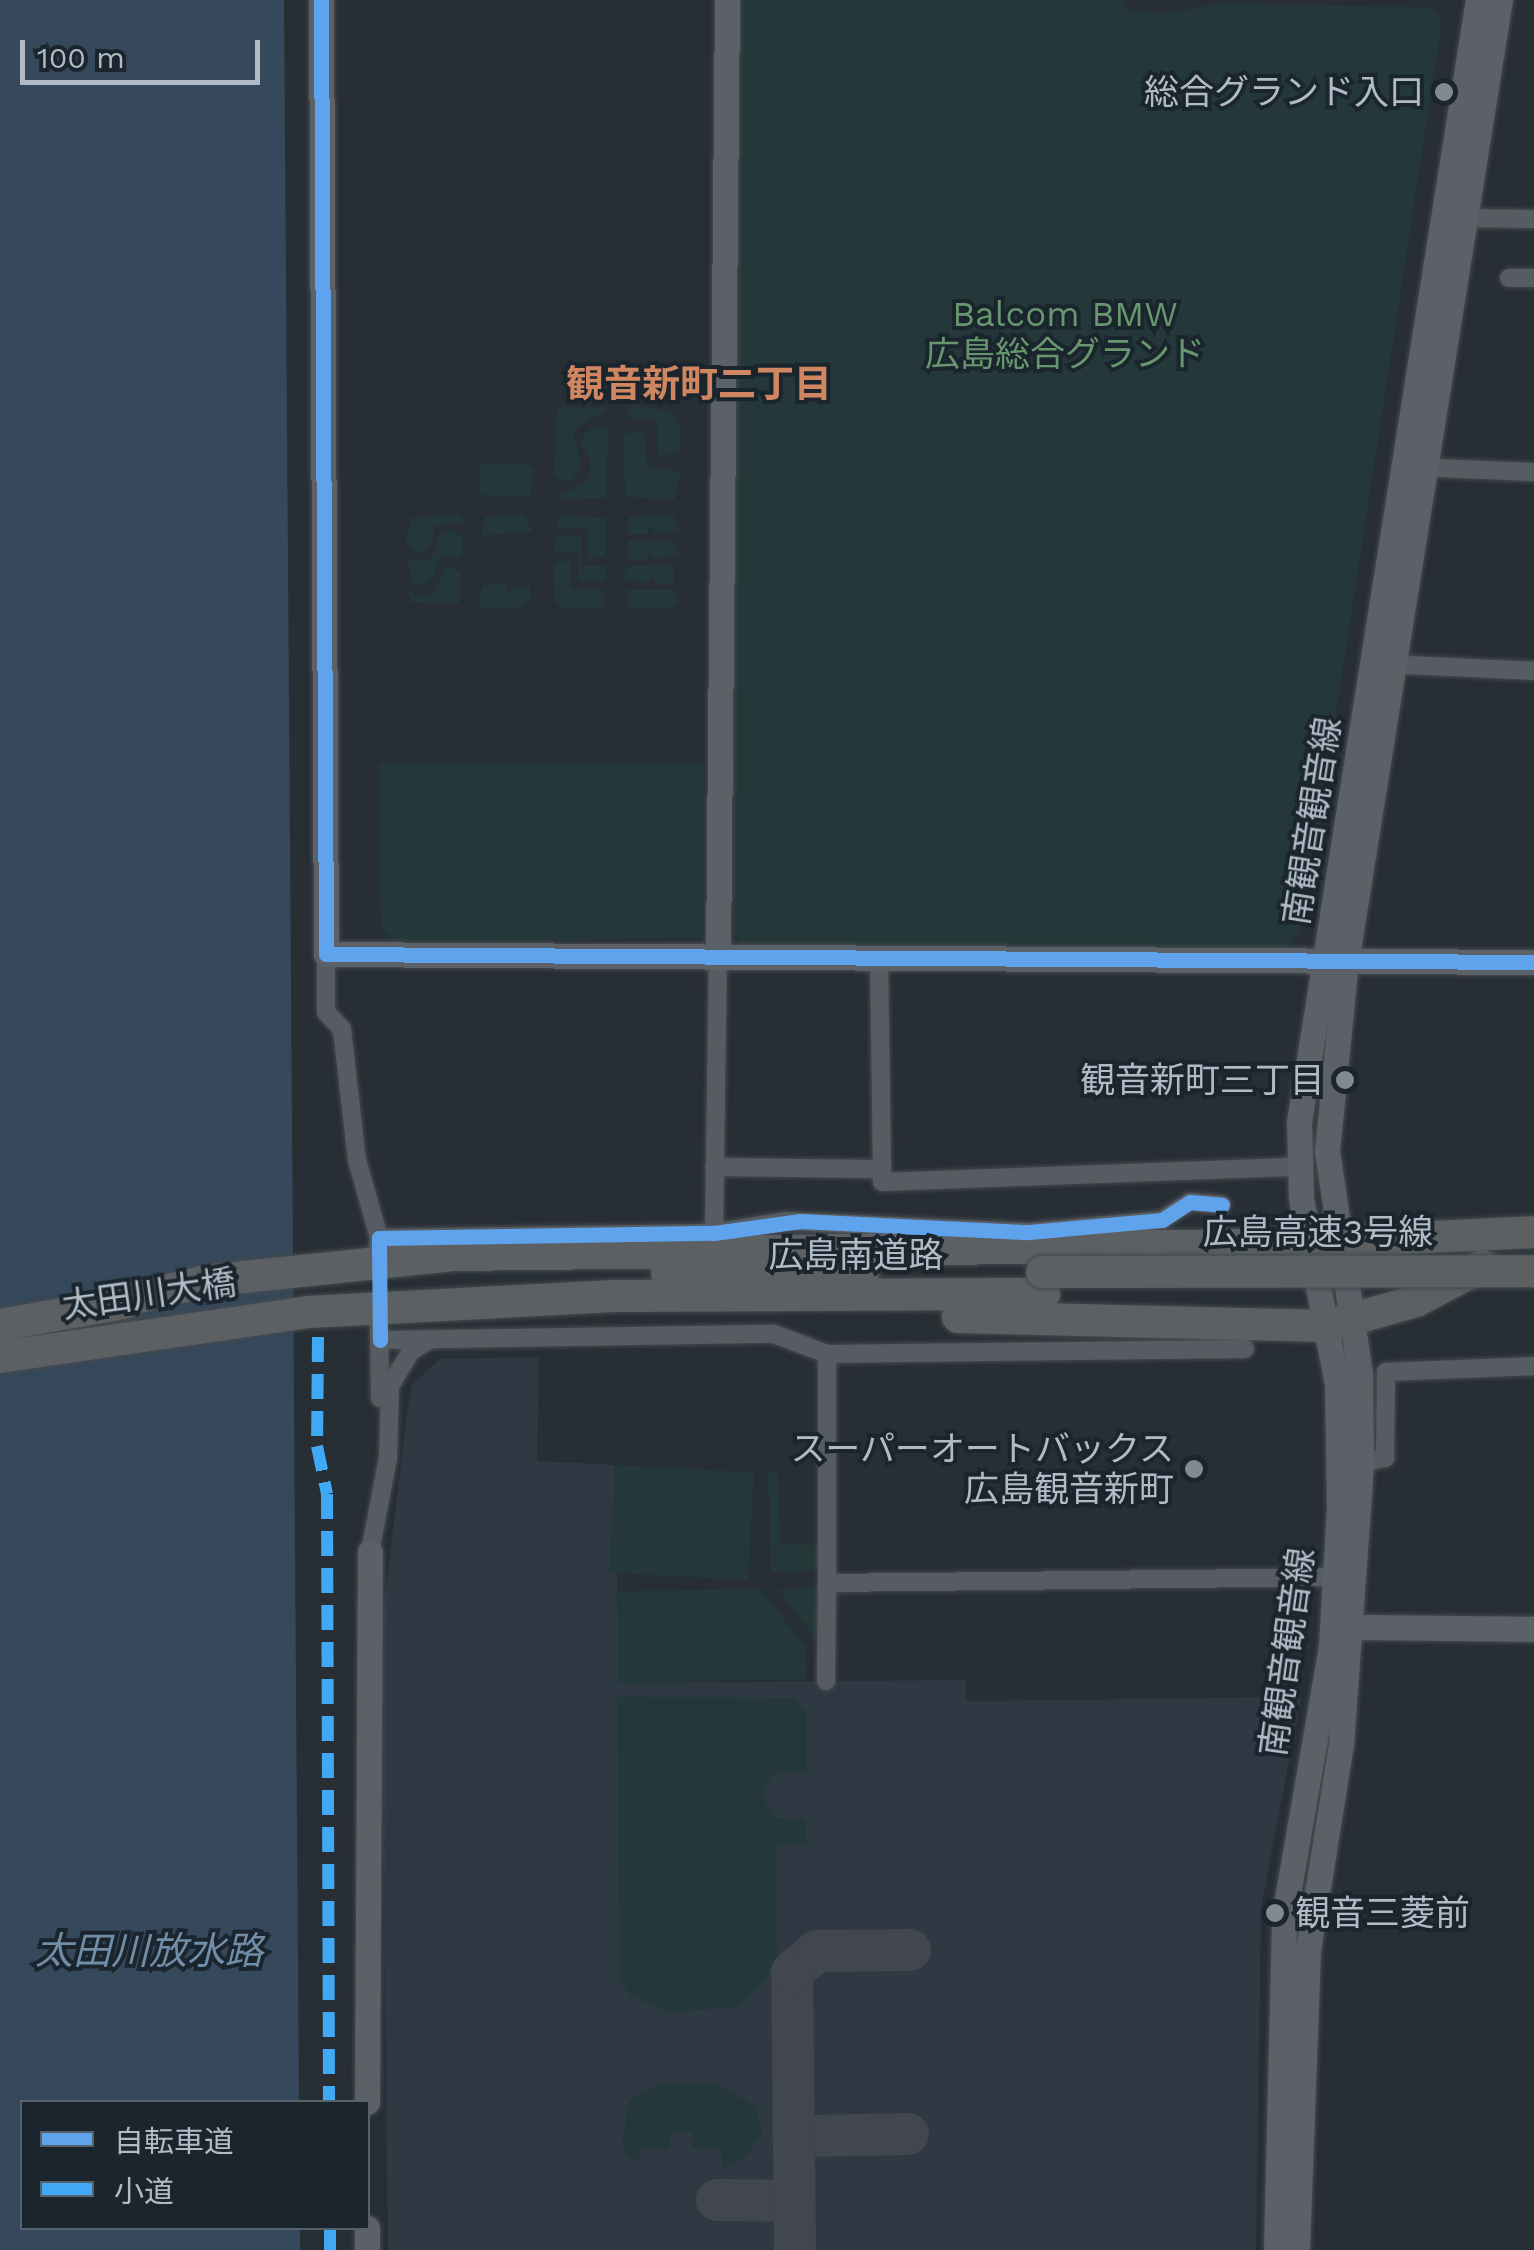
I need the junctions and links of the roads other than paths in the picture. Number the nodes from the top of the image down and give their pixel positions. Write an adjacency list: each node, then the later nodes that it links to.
1 (322, 0): 13 (street)
2 (727, 0): 14 (street)
3 (1478, 0): 5 (street, 南観音観音線)
4 (1500, 0): 5 (street, 南観音観音線)
5 (1456, 218): 6 (street); 9 (street, 南観音観音線)
6 (1534, 220)
7 (1509, 278): 8 (street)
8 (1534, 278)
9 (1415, 467): 10 (street); 11 (street, 南観音観音線)
10 (1534, 472)
11 (1384, 664): 12 (street); 16 (street, 南観音観音線)
12 (1534, 672)
13 (326, 954): 14 (street); 25 (street)
14 (718, 956): 15 (street); 18 (street)
15 (879, 957): 16 (street); 20 (street)
16 (1336, 962): 17 (street); 19 (street, 南観音観音線); 27 (street, 南観音観音線)
17 (1534, 962)
18 (714, 1167): 20 (street); 25 (street)
19 (1297, 1167): 20 (street); 27 (street, 南観音観音線)
20 (878, 1169)
21 (1222, 1205): 23 (street)
22 (1534, 1218): 26 (street)
23 (898, 1226): 25 (street); 29 (street)
24 (1534, 1232): 26 (highway)
25 (714, 1233)
26 (1455, 1234): 27 (highway)
27 (1325, 1241): 29 (highway); 36 (street, 南観音観音線)
28 (1534, 1249): 36 (highway)
29 (874, 1250): 32 (highway)
30 (1534, 1271): 31 (highway, 広島高速3号線, bridge)
31 (1043, 1283): 32 (highway, 広島南道路); 33 (highway, 広島高速3号線); 34 (highway, 広島南道路)
32 (309, 1287): 34 (highway, 広島南道路); 35 (highway, 広島南道路); 42 (highway, 太田川大橋)
33 (1534, 1292)
34 (520, 1302): 38 (highway)
35 (102, 1306): 37 (highway, 太田川大橋)
36 (1340, 1324): 38 (highway); 44 (street, 南観音観音線); 46 (street, 南観音観音線)
37 (0, 1325)
38 (1182, 1330): 40 (street); 41 (street)
39 (441, 1336): 41 (street); 45 (street); 45 (street)
40 (1245, 1349)
41 (828, 1354): 47 (street)
42 (0, 1357)
43 (1534, 1366): 44 (street)
44 (1361, 1463): 46 (street, 南観音観音線)
45 (370, 1552): 51 (street)
46 (1346, 1577): 47 (street); 48 (street, 南観音観音線); 52 (street, 南観音観音線)
47 (826, 1583): 50 (street)
48 (1351, 1627): 49 (street); 53 (street, 南観音観音線)
49 (1534, 1629)
50 (826, 1681)
51 (366, 2100)
52 (1276, 2250)
53 (1298, 2250)

